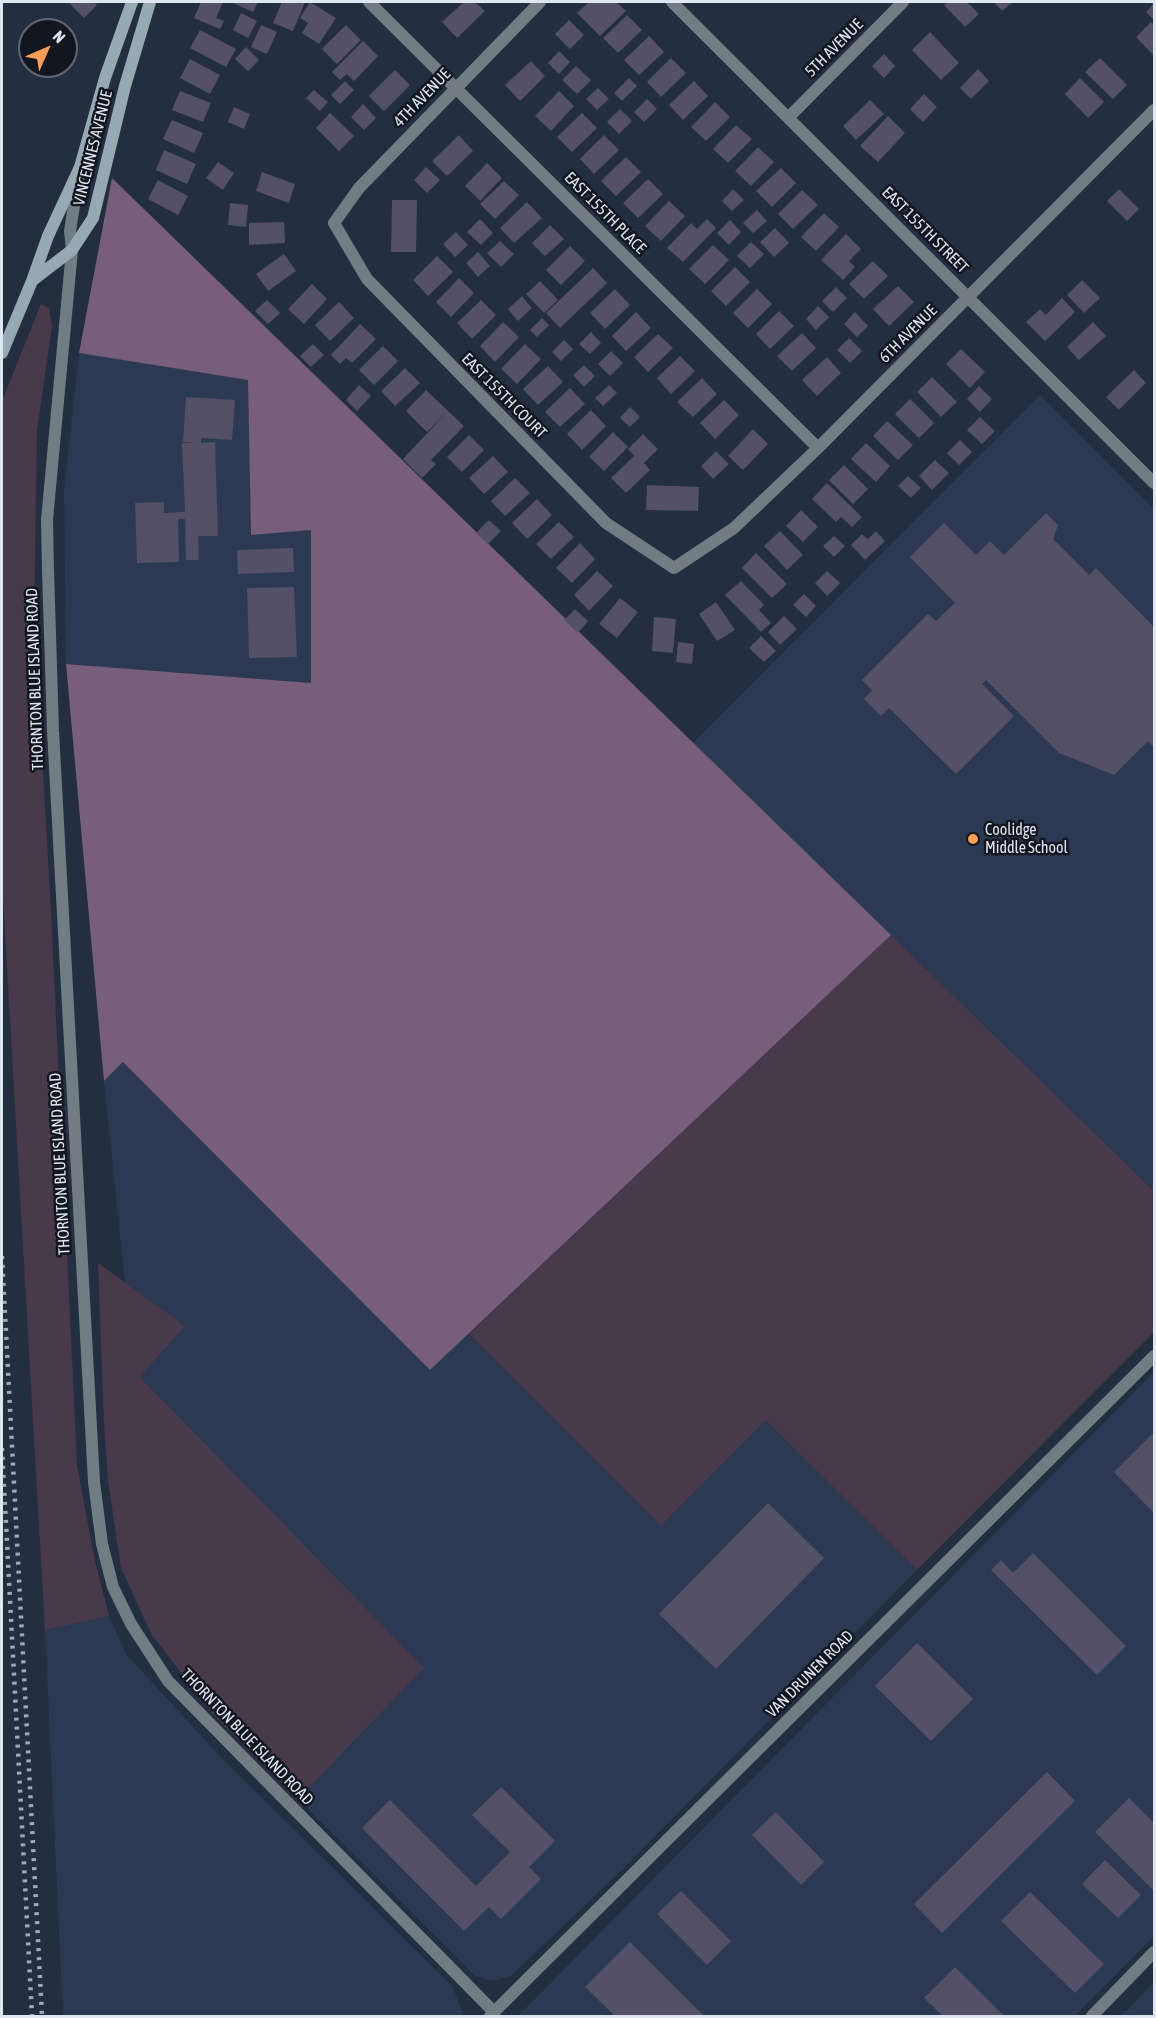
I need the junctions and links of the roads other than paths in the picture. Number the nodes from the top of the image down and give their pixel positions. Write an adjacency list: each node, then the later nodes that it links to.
1 (132, 2): 10 (street, VINCENNES AVENUE)
2 (150, 2): 12 (street, VINCENNES AVENUE)
3 (369, 2): 7 (street, EAST 155TH PLACE)
4 (540, 2): 7 (street, 4TH AVENUE)
5 (672, 2): 9 (street, EAST 155TH STREET)
6 (903, 2): 9 (street, 5TH AVENUE)
7 (455, 87): 11 (street, 4TH AVENUE); 16 (street, EAST 155TH PLACE)
8 (1155, 110): 14 (street, 6TH AVENUE)
9 (789, 117): 14 (street, EAST 155TH STREET)
10 (80, 167): 12 (street, THORNTON BLUE ISLAND ROAD); 13 (street, VINCENNES AVENUE)
11 (334, 223): 18 (street, EAST 155TH COURT)
12 (72, 250): 13 (street, VINCENNES AVENUE); 21 (street, THORNTON BLUE ISLAND ROAD)
13 (32, 281): 15 (street, VINCENNES AVENUE)
14 (969, 297): 16 (street, 6TH AVENUE); 17 (street, EAST 155TH STREET)
15 (2, 353)
16 (818, 448): 18 (street, 6TH AVENUE)
17 (1152, 475)
18 (674, 568)
19 (1155, 1356): 21 (street, VAN DRUNEN ROAD)
20 (1155, 1952): 22 (street)
21 (492, 2014)
22 (1092, 2016)

